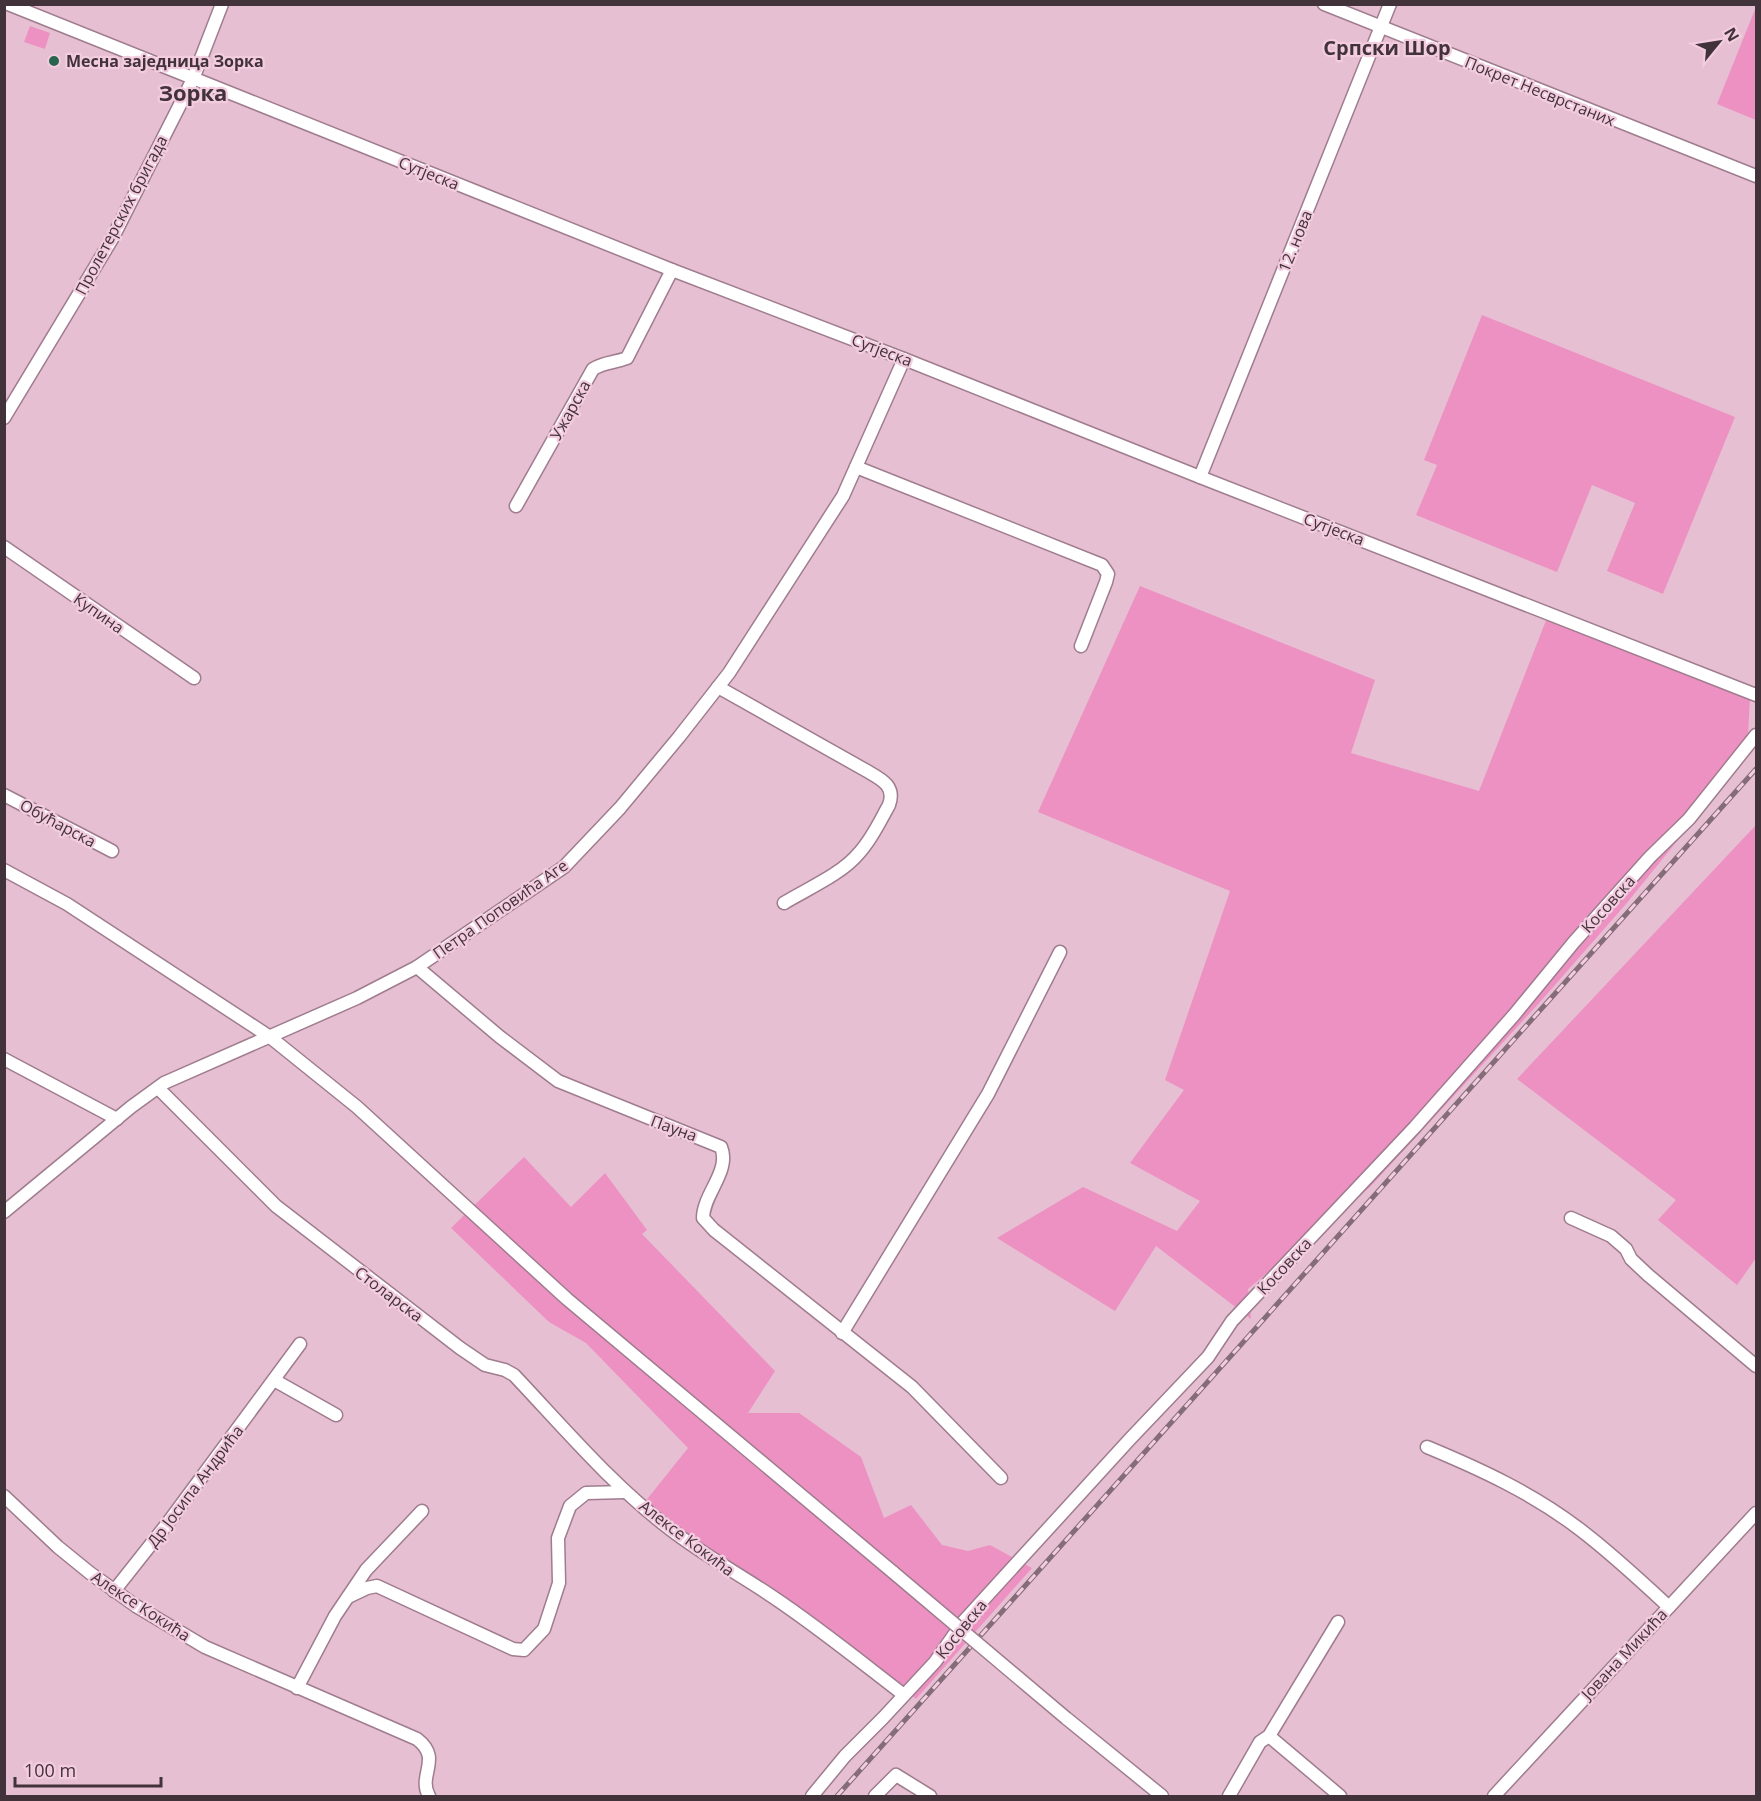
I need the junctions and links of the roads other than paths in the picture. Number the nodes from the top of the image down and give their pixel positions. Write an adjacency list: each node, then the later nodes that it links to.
1 (8, 4): 6 (street, Сутјеска)
2 (222, 4): 6 (street, Пролетерских бригада)
3 (1324, 4): 5 (street, Покрет Несврстаних)
4 (1390, 4): 5 (street, 12. нова)
5 (1381, 28): 7 (street, Покрет Несврстаних); 12 (street, 12. нова)
6 (193, 79): 8 (street, Сутјеска); 10 (street, Пролетерских бригада)
7 (1756, 176)
8 (672, 270): 9 (street, Сутјеска); 13 (street, Ужарска)
9 (904, 359): 11 (street, Петра Поповића Аге); 12 (street, Сутјеска)
10 (4, 418)
11 (856, 466): 15 (street); 17 (street, Петра Поповића Аге)
12 (1200, 477): 18 (street, Сутјеска)
13 (516, 506)
14 (4, 547): 16 (street, Купина)
15 (1081, 646)
16 (194, 678)
17 (718, 687): 23 (street); 25 (street, Петра Поповића Аге)
18 (1756, 695)
19 (1756, 735): 48 (street, Косовска)
20 (4, 795): 21 (street, Обућарска)
21 (112, 851)
22 (4, 870): 26 (street)
23 (784, 903)
24 (1060, 952): 32 (street)
25 (417, 967): 26 (street, Петра Поповића Аге); 32 (street, Пауна)
26 (270, 1037): 28 (street, Петра Поповића Аге); 54 (street, bridge)
27 (4, 1059): 29 (street)
28 (158, 1088): 29 (street, Петра Поповића Аге); 39 (street, Столарска)
29 (117, 1119): 30 (street, Петра Поповића Аге)
30 (4, 1212)
31 (1571, 1218): 34 (street)
32 (842, 1333): 38 (street, Пауна)
33 (300, 1344): 35 (street, Др Јосипа Андрића)
34 (1756, 1366)
35 (274, 1380): 36 (street); 43 (street, Др Јосипа Андрића)
36 (336, 1415)
37 (1427, 1447): 45 (street)
38 (1001, 1478)
39 (625, 1492): 44 (street, Алексе Кокића); 48 (street, Алексе Кокића)
40 (4, 1496): 43 (street, Алексе Кокића)
41 (422, 1511): 44 (street)
42 (1756, 1514): 45 (street, Јована Микића)
43 (114, 1591): 47 (street, Алексе Кокића)
44 (348, 1597): 47 (street)
45 (1669, 1607): 57 (street, Јована Микића)
46 (1338, 1622): 49 (street)
47 (297, 1688): 50 (street, Алексе Кокића)
48 (904, 1695): 51 (street, Косовска)
49 (1269, 1736): 55 (street); 56 (street)
50 (429, 1797)
51 (812, 1797)
52 (875, 1797): 53 (street)
53 (930, 1797)
54 (1162, 1797)
55 (1229, 1797)
56 (1340, 1797)
57 (1494, 1797)

